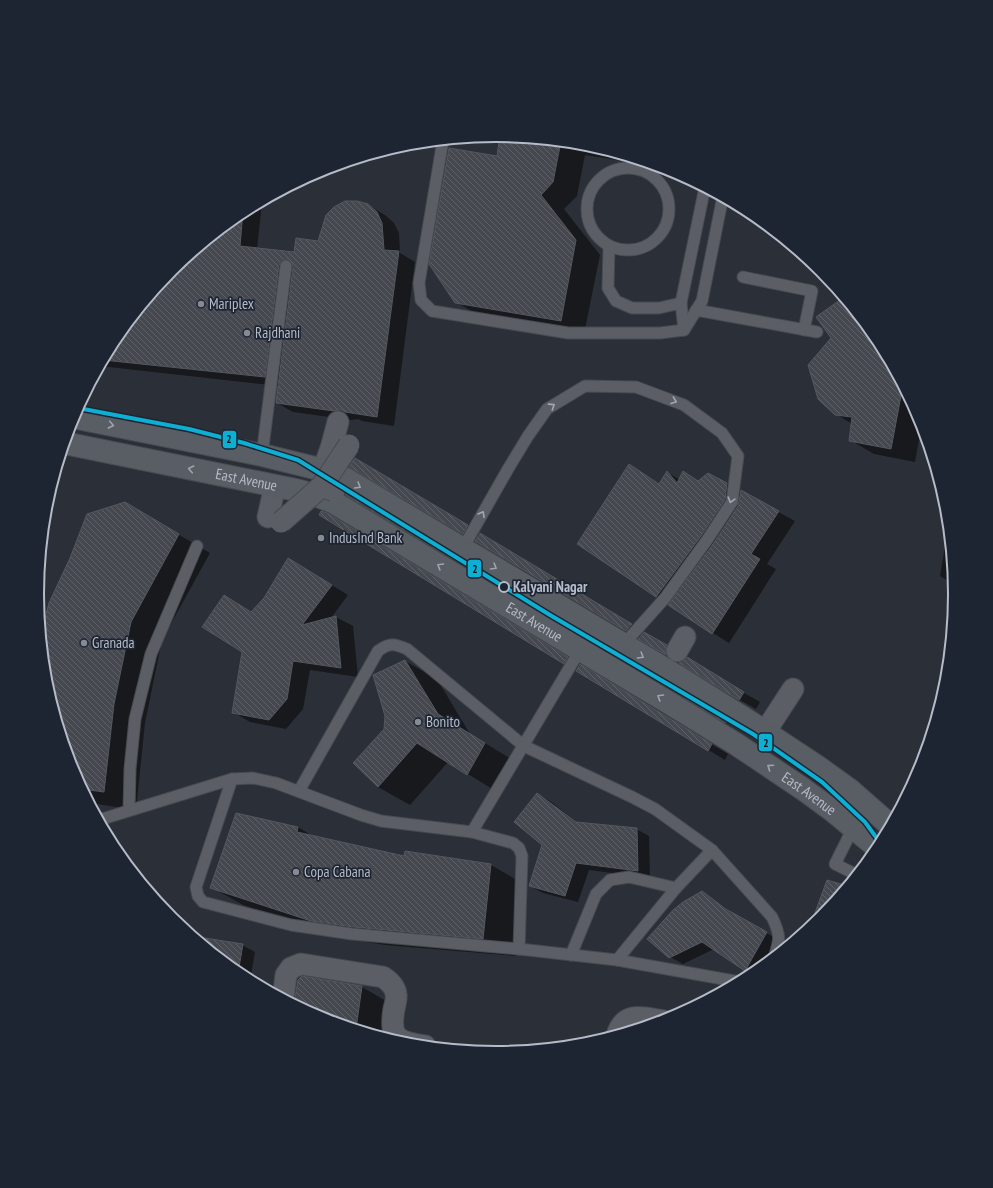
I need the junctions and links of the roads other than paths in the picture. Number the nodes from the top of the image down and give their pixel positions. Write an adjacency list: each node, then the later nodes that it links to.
1 (442, 144): 13 (lane)
2 (634, 163): 8 (lane)
3 (639, 165): 8 (lane)
4 (704, 192): 6 (lane)
5 (722, 201): 7 (lane)
6 (699, 213): 7 (lane); 11 (lane)
7 (718, 217): 12 (lane)
8 (609, 247): 11 (lane)
9 (286, 266): 19 (lane)
10 (743, 277): 14 (lane)
11 (681, 303): 13 (lane)
12 (696, 310): 13 (lane); 14 (lane)
13 (684, 330)
14 (804, 330): 15 (lane)
15 (817, 332)
16 (79, 418): 19 (main road, East Avenue, one-way to 19)
17 (337, 434): 20 (street, bridge)
18 (70, 444): 21 (main road, East Avenue, one-way to 18)
19 (262, 455): 20 (main road, East Avenue)
20 (326, 482): 21 (street, bridge); 23 (main road, East Avenue, one-way to 23)
21 (274, 486): 25 (main road, East Avenue, one-way to 21)
22 (197, 546): 31 (lane)
23 (463, 548): 24 (main road, East Avenue, one-way to 24); 24 (lane, one-way to 24)
24 (623, 645): 27 (main road, East Avenue, one-way to 27)
25 (580, 650): 28 (lane); 34 (main road, East Avenue, one-way to 25)
26 (793, 689): 27 (street)
27 (765, 732): 33 (main road, East Avenue)
28 (524, 746): 30 (lane); 35 (lane); 37 (lane)
29 (232, 779): 30 (lane); 31 (lane); 40 (lane)
30 (299, 792): 35 (lane)
31 (129, 810): 32 (lane)
32 (104, 818)
33 (887, 822)
34 (853, 828): 36 (main road, East Avenue); 38 (lane)
35 (472, 832): 40 (lane)
36 (873, 845)
37 (712, 850): 39 (lane); 41 (lane)
38 (852, 873)
39 (676, 888): 42 (lane); 43 (lane)
40 (519, 949): 42 (lane)
41 (777, 949)
42 (571, 954): 43 (lane)
43 (617, 960): 44 (lane)
44 (732, 980)
45 (284, 993): 48 (street)
46 (650, 1019): 47 (street)
47 (620, 1029)
48 (395, 1035)

